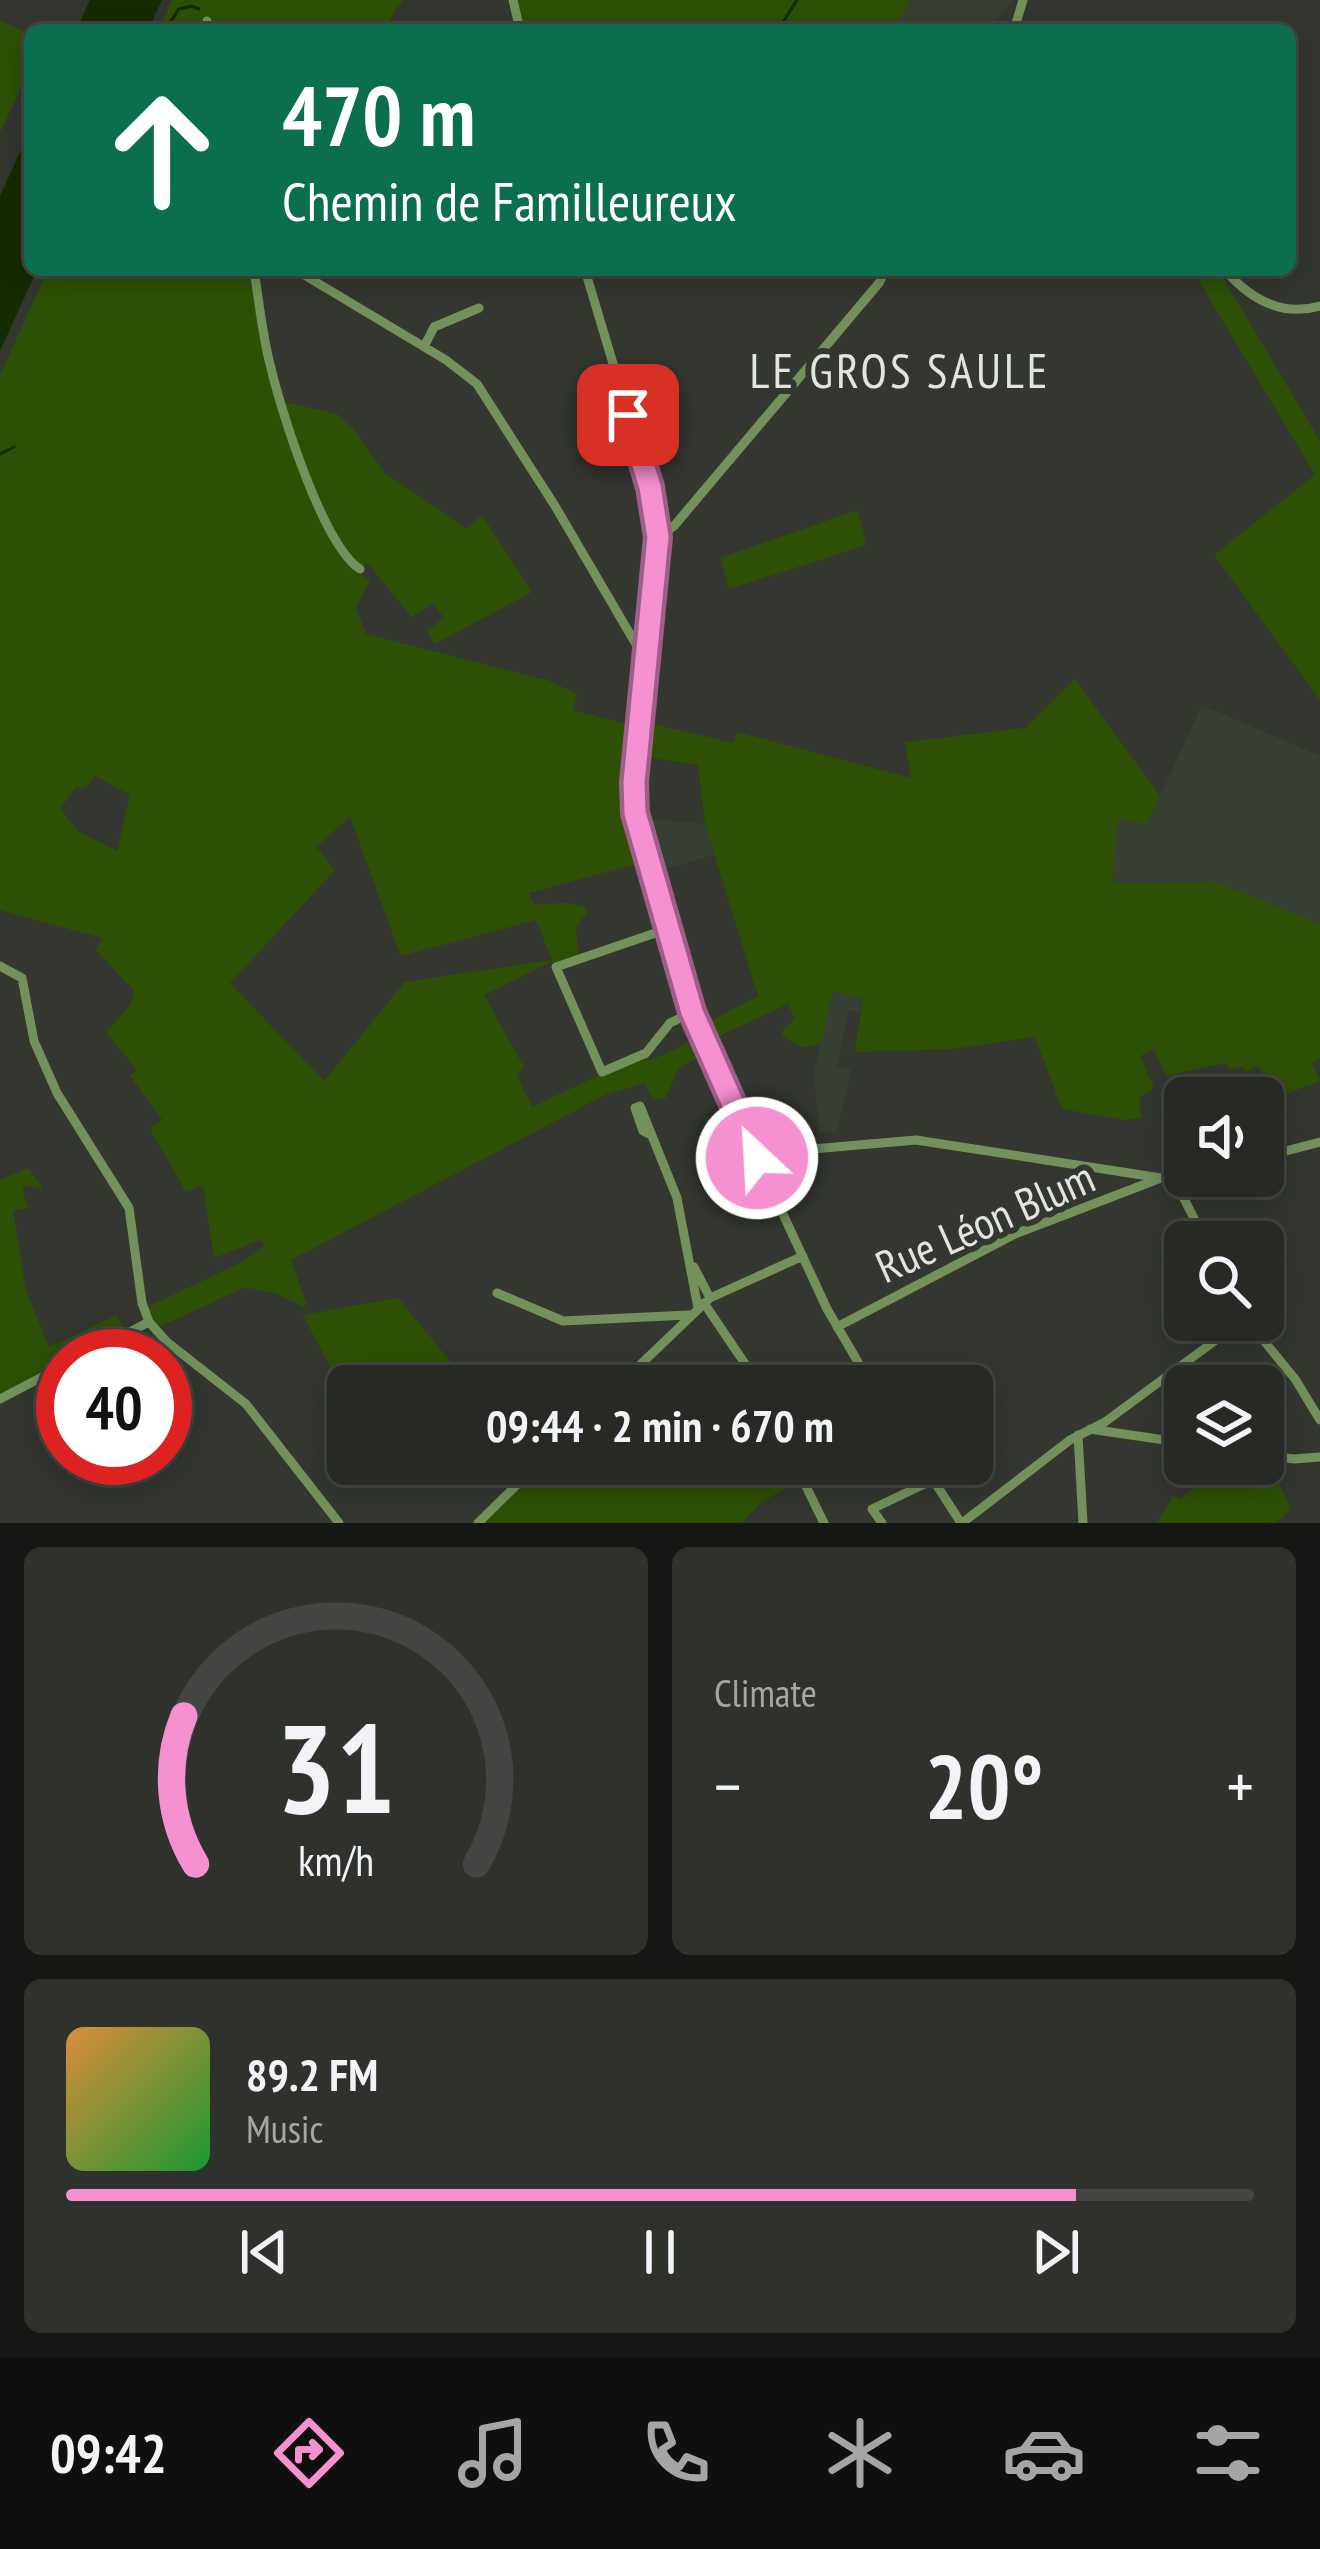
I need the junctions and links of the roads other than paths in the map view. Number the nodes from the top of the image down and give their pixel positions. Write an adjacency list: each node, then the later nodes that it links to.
1 (255, 276): 10 (street)
2 (306, 276): 8 (street)
3 (587, 276): 9 (street)
4 (883, 276): 9 (street)
5 (1232, 276): 6 (street)
6 (1320, 306)
7 (479, 308): 8 (street)
8 (424, 347): 11 (street)
9 (658, 537): 11 (street)
10 (360, 569)
11 (647, 663): 12 (street)
12 (668, 928): 14 (street); 14 (street)
13 (0, 966): 24 (street)
14 (692, 1012): 18 (street)
15 (638, 1107): 23 (street)
16 (1320, 1142): 17 (street)
17 (1284, 1151)
18 (757, 1158): 19 (street); 21 (street)
19 (1164, 1175)
20 (1164, 1179): 25 (street, Rue Léon Blum)
21 (803, 1256): 23 (street); 25 (street)
22 (496, 1293): 23 (street)
23 (700, 1306): 29 (street); 30 (street)
24 (149, 1322): 26 (street); 45 (street)
25 (837, 1328): 31 (street)
26 (135, 1329)
27 (1215, 1341): 35 (street)
28 (1263, 1341): 34 (street)
29 (640, 1365)
30 (744, 1365)
31 (859, 1365)
32 (36, 1380): 33 (street)
33 (0, 1399)
34 (1320, 1420)
35 (1090, 1429): 36 (street); 37 (street)
36 (1078, 1436): 44 (street); 49 (street)
37 (1164, 1441)
38 (1320, 1457): 39 (street)
39 (1284, 1458)
40 (517, 1485): 46 (street)
41 (806, 1485): 47 (street)
42 (922, 1485): 48 (street)
43 (936, 1485): 44 (street)
44 (959, 1522)
45 (339, 1523)
46 (478, 1523)
47 (824, 1523)
48 (882, 1523)
49 (1083, 1523)

